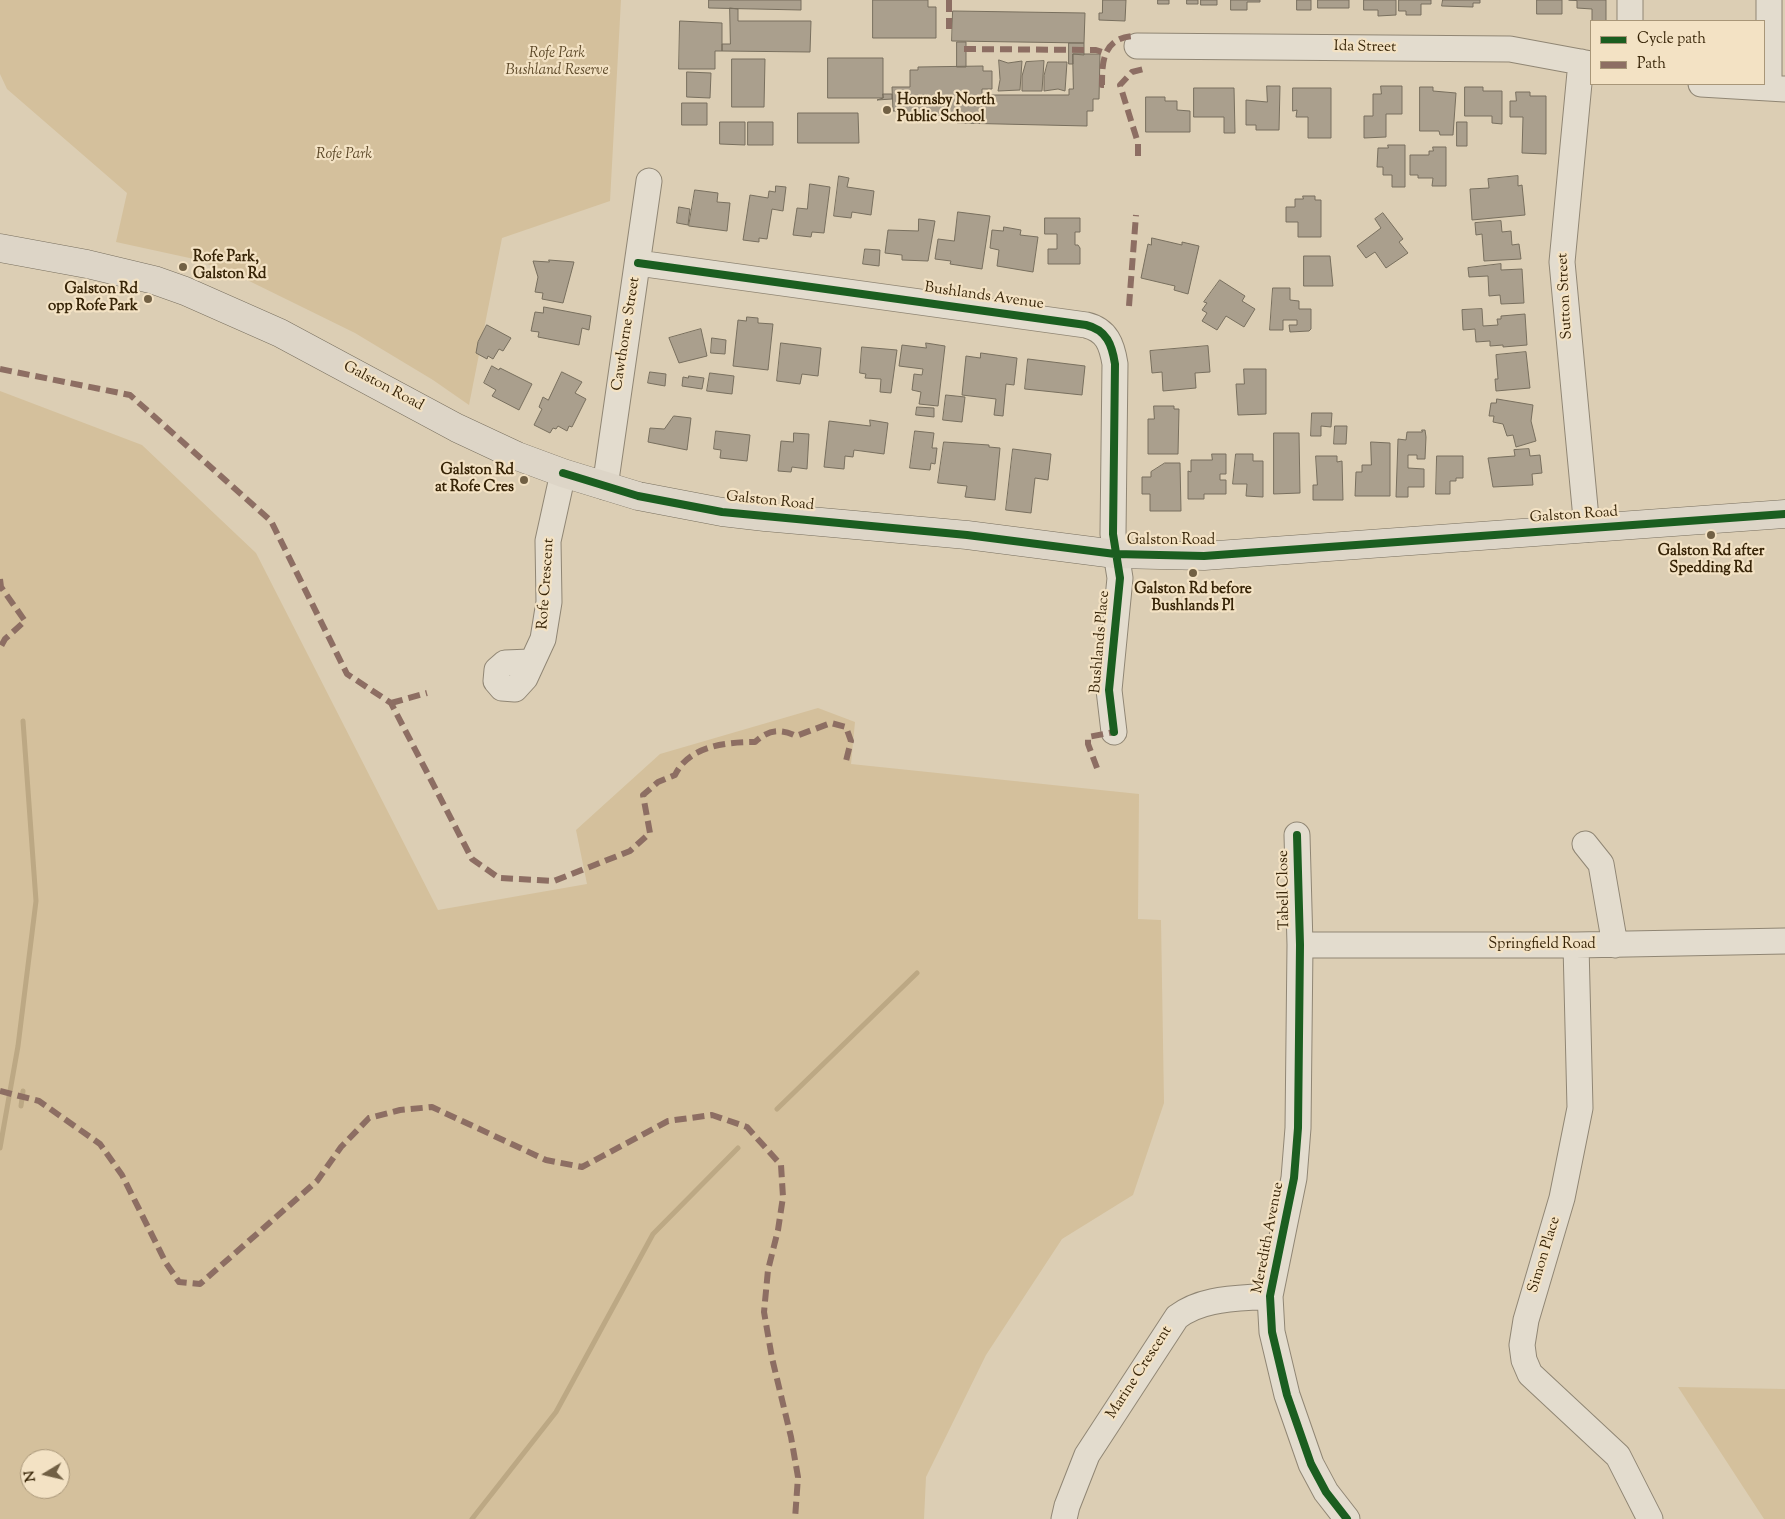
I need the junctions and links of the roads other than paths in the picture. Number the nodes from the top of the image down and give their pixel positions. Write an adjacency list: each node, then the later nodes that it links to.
1 (1630, 0): 3 (street)
2 (1769, 0): 7 (street)
3 (1630, 20)
4 (1137, 46): 5 (street, Ida Street)
5 (1586, 63): 14 (street, Sutton Street)
6 (1716, 85): 7 (street)
7 (1777, 89)
8 (649, 181): 10 (street, Cawthorne Street)
9 (0, 248): 11 (main road, Galston Road)
10 (638, 263): 12 (street, Cawthorne Street); 15 (street, Bushlands Avenue)
11 (563, 473): 12 (main road, Galston Road); 16 (street, Rofe Crescent)
12 (604, 487): 15 (main road, Galston Road)
13 (1785, 514): 14 (main road, Galston Road)
14 (1587, 529): 15 (main road, Galston Road)
15 (1115, 554): 17 (street, Bushlands Place)
16 (530, 662)
17 (1114, 732)
18 (1297, 835): 21 (street, Tabell Close)
19 (1585, 844): 23 (street)
20 (1785, 941): 23 (street, Springfield Road)
21 (1300, 945): 22 (street, Springfield Road); 24 (street, Meredith Avenue)
22 (1576, 945): 23 (street, Springfield Road); 27 (street, Simon Place)
23 (1615, 945)
24 (1270, 1296): 25 (street, Marine Crescent); 26 (street, Meredith Avenue)
25 (1064, 1519)
26 (1347, 1519)
27 (1650, 1519)

